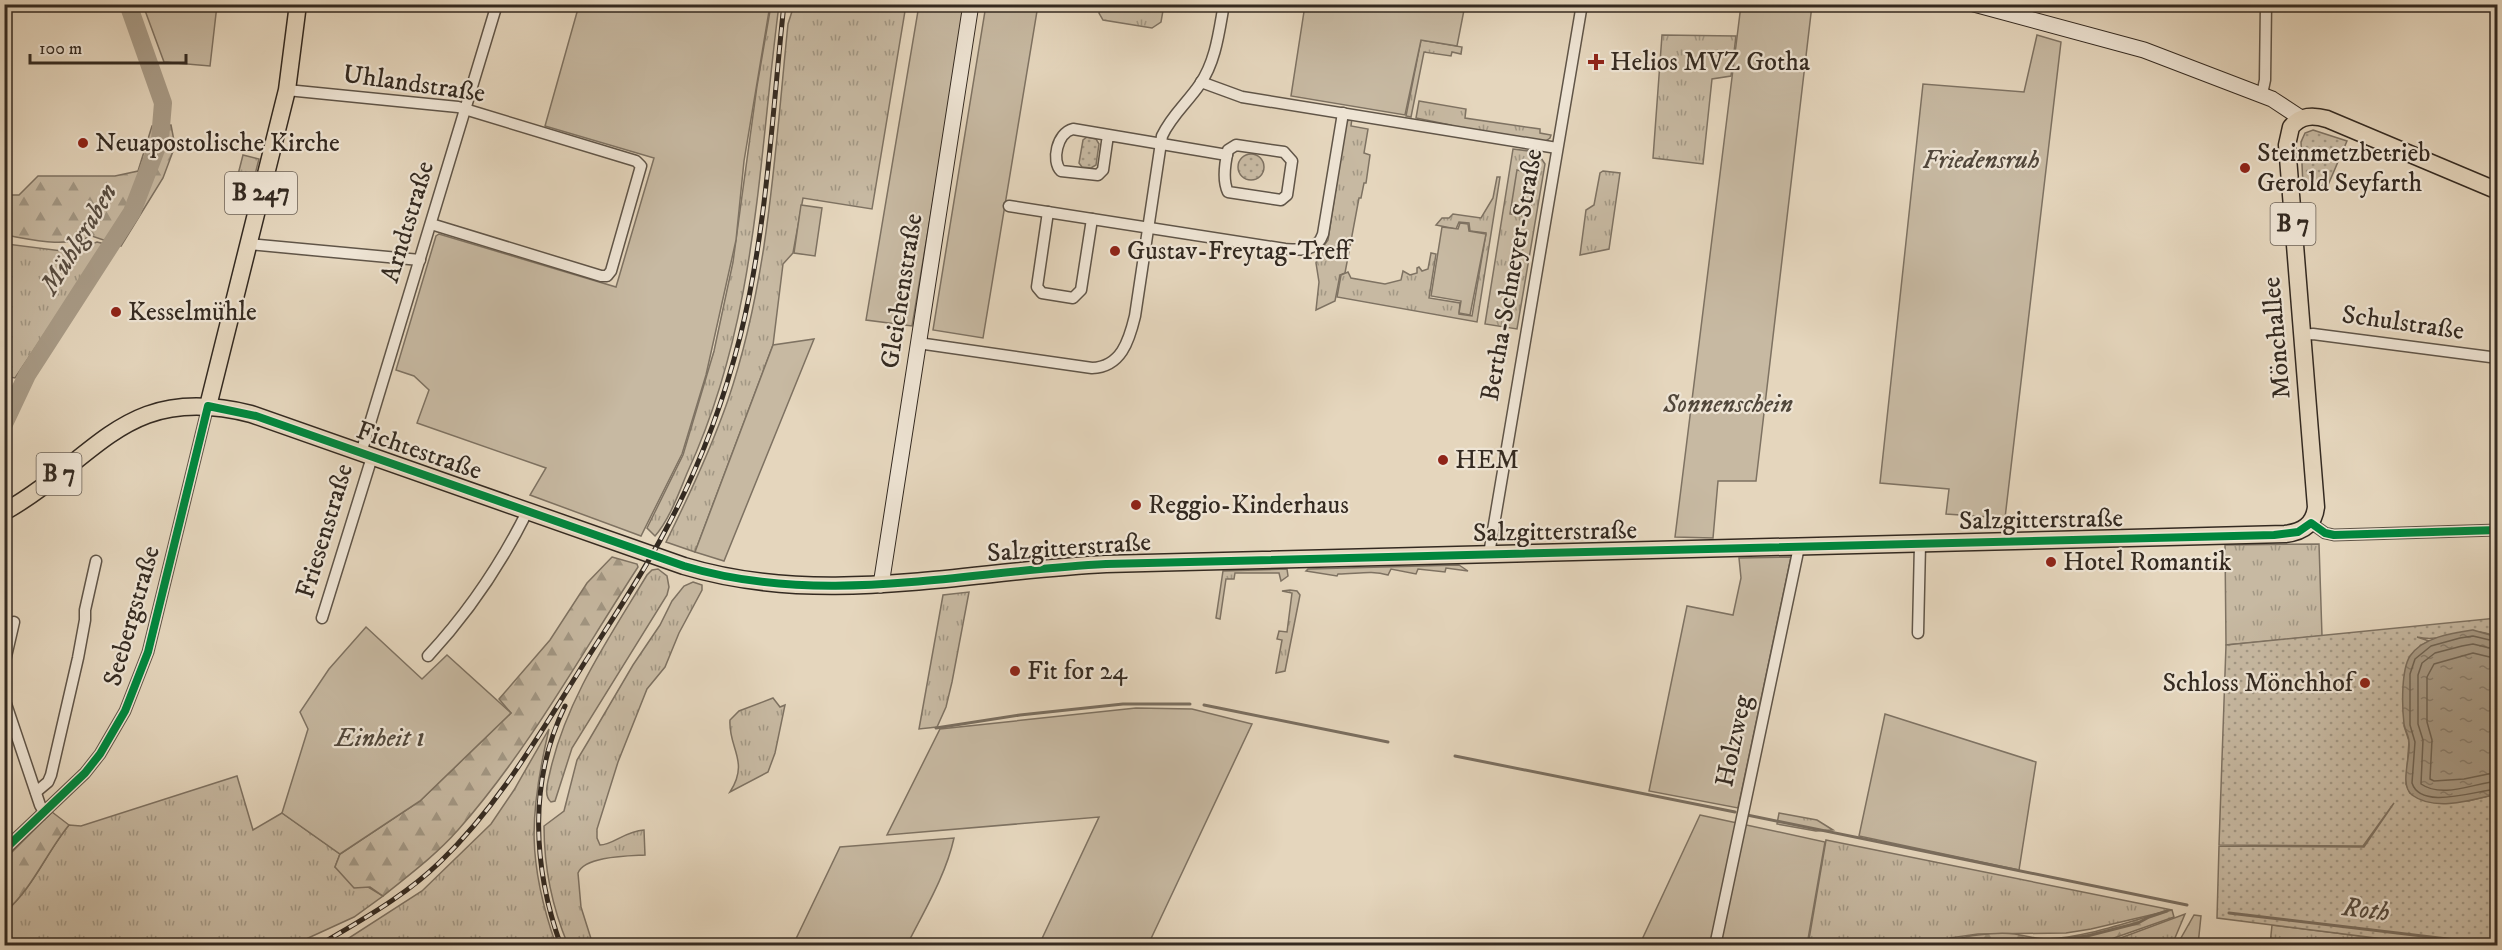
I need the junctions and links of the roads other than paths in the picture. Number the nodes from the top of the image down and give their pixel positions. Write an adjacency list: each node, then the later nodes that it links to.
1 (298, 4): 9 (main road, Seebergstraße / B 247)
2 (497, 4): 11 (street, Arndtstraße)
3 (971, 4): 27 (street, Gleichenstraße)
4 (1224, 4): 8 (street)
5 (1582, 4): 16 (street, Bertha-Schneyer-Straße)
6 (1974, 4): 10 (street)
7 (2266, 4): 10 (street)
8 (1202, 82): 12 (street); 15 (street)
9 (287, 90): 11 (street, Uhlandstraße); 24 (main road, Seebergstraße / B 247)
10 (2262, 94): 13 (street)
11 (466, 109): 22 (street, Arndtstraße); 22 (street, Uhlandstraße)
12 (1343, 113): 16 (street); 23 (street)
13 (2301, 118): 18 (main road); 26 (main road, Mönchallee / B 7)
14 (1108, 135): 14 (street); 15 (street)
15 (1160, 145): 17 (street); 23 (street)
16 (1557, 148): 38 (street, Bertha-Schneyer-Straße)
17 (1227, 155): 17 (street)
18 (2498, 191)
19 (1009, 206): 20 (street)
20 (1048, 212): 21 (street); 21 (street)
21 (1092, 219): 23 (street)
22 (431, 224): 25 (street, Arndtstraße)
23 (1148, 227): 27 (street)
24 (248, 244): 25 (street); 29 (main road, Seebergstraße / B 247)
25 (420, 260): 30 (street, Arndtstraße)
26 (2302, 335): 28 (street, Schulstraße); 33 (main road, Mönchallee / B 7)
27 (918, 343): 40 (street, Gleichenstraße)
28 (2498, 358)
29 (208, 406): 30 (main road, Fichtestraße / B 7); 31 (main road, B 7); 48 (street, Seebergstraße)
30 (366, 455): 32 (main road, Fichtestraße / B 7); 41 (street, Friesenstraße)
31 (4, 512)
32 (527, 512): 35 (main road, Fichtestraße / B 7); 44 (street)
33 (2311, 523): 34 (street); 36 (main road, Salzgitterstraße / B 7)
34 (2498, 530)
35 (614, 542): 40 (main road, Salzgitterstraße / B 7)
36 (1920, 544): 37 (main road, Salzgitterstraße / B 7); 43 (street)
37 (1799, 547): 38 (main road, Salzgitterstraße / B 7); 50 (street, Holzweg)
38 (1489, 554): 40 (main road, Salzgitterstraße / B 7)
39 (96, 561): 47 (street, Seebergstraße)
40 (881, 585)
41 (322, 618)
42 (14, 622): 45 (street)
43 (1918, 633)
44 (428, 656)
45 (4, 665)
46 (4, 698): 47 (street)
47 (36, 792): 48 (street)
48 (44, 812): 49 (street, Seebergstraße)
49 (4, 850)
50 (1715, 945)

